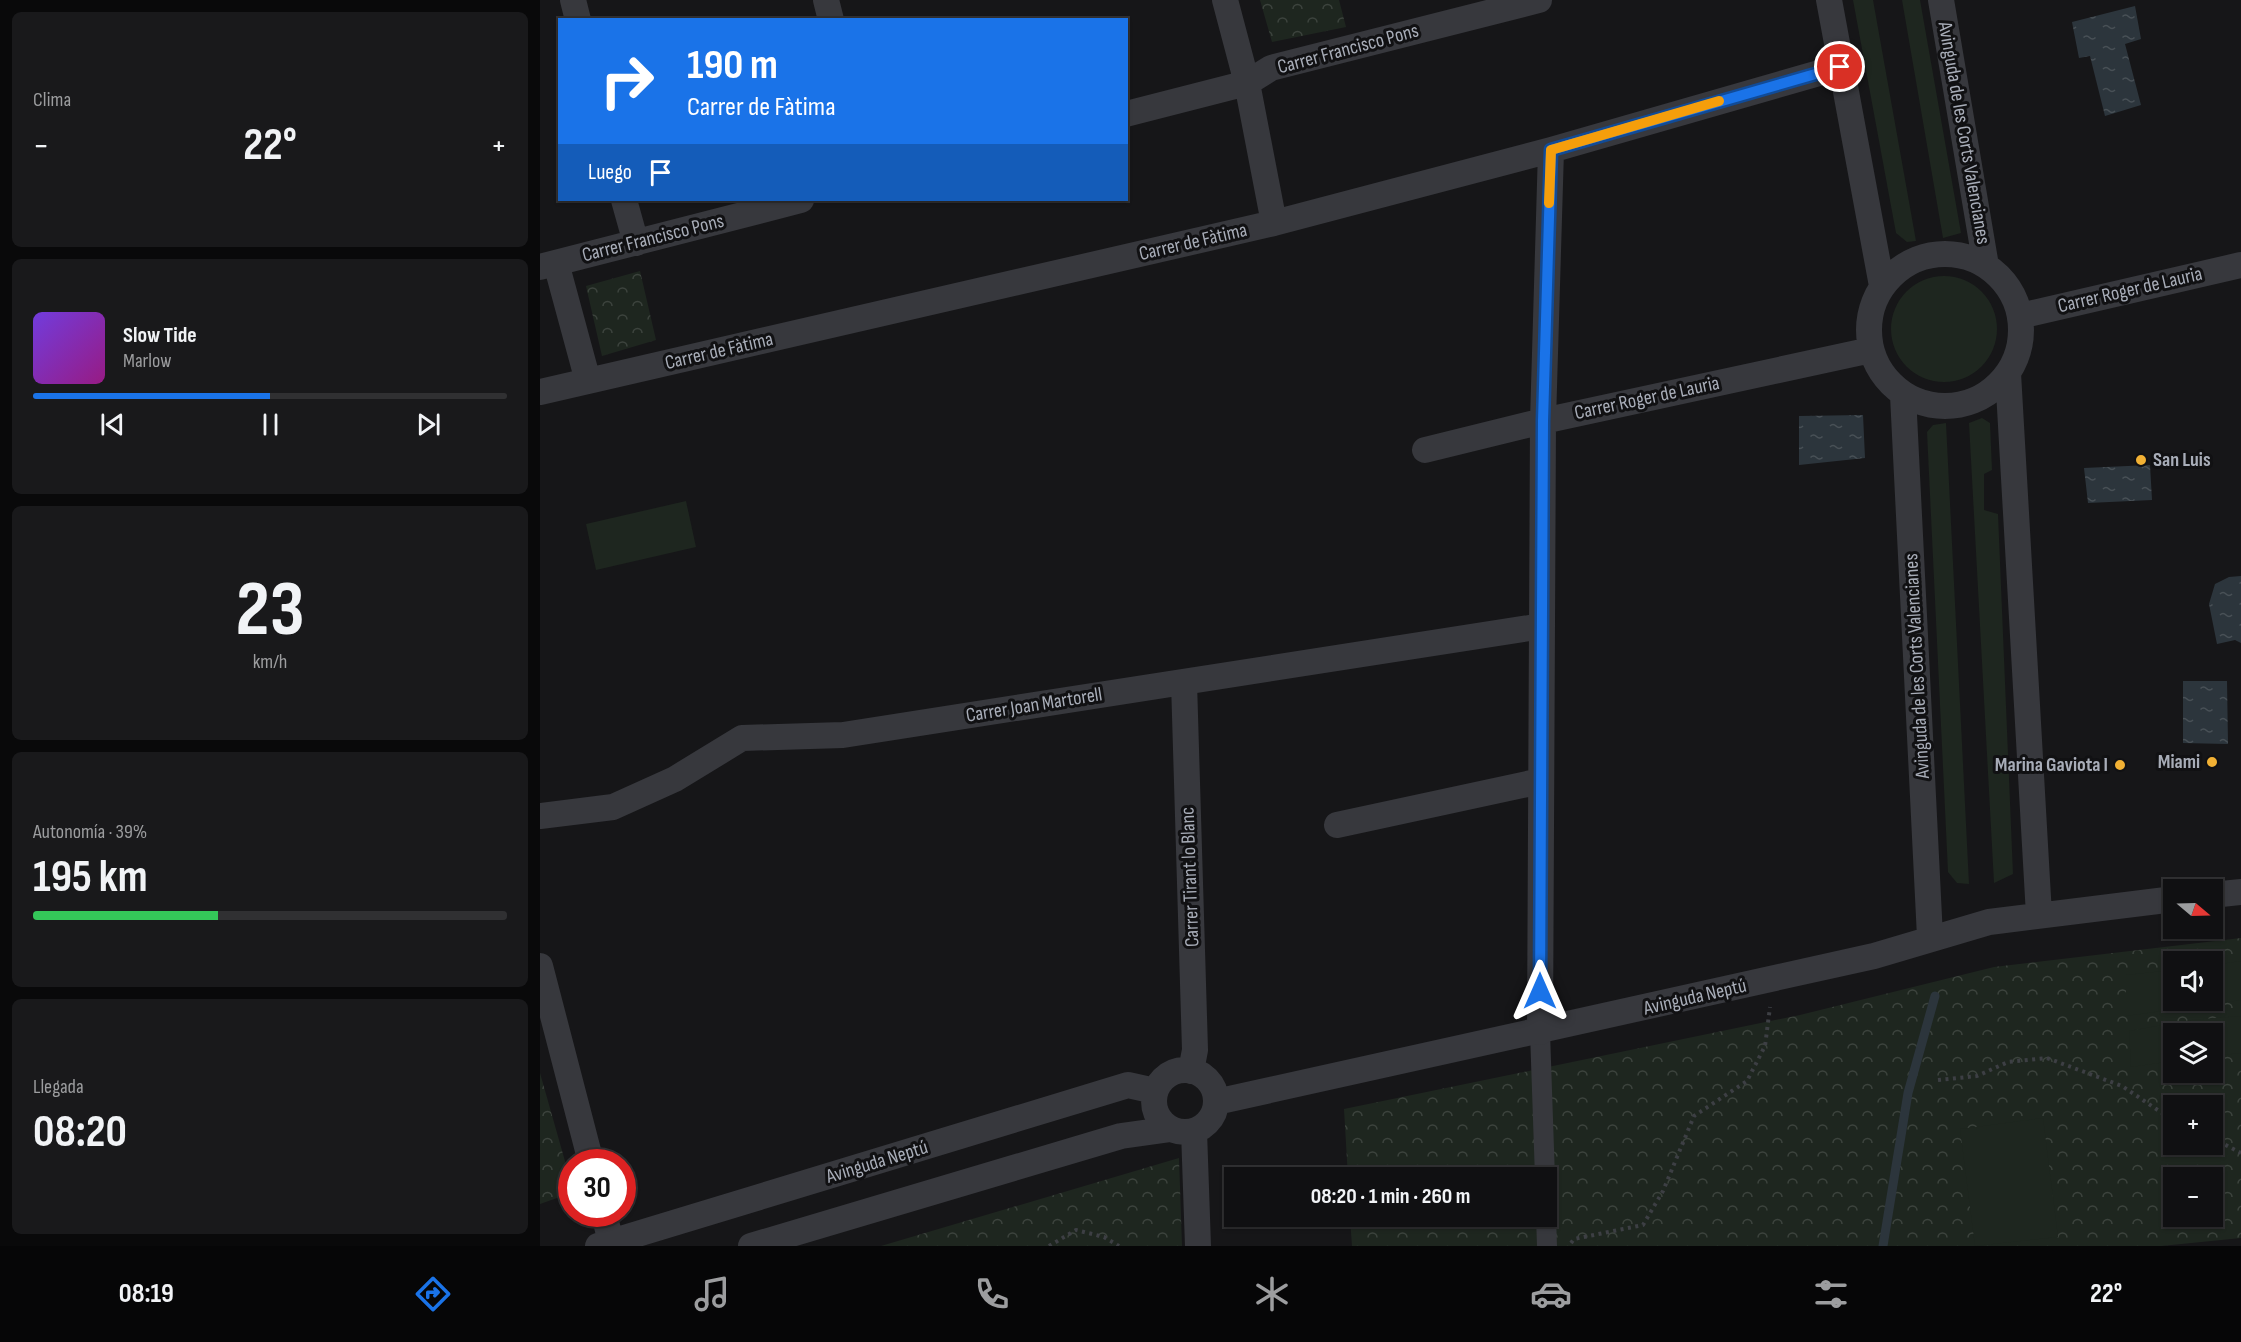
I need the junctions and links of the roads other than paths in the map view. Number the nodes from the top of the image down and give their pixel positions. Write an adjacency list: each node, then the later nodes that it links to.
1 (573, 0): 7 (street)
2 (826, 0): 8 (street)
3 (1225, 0): 10 (street)
4 (1539, 0): 10 (street, Carrer Francisco Pons)
5 (1829, 0): 9 (street)
6 (1941, 0): 19 (street, Avinguda de les Corts Valencianes)
7 (578, 18)
8 (830, 18)
9 (1840, 67): 12 (street, Carrer de Fàtima); 20 (street)
10 (1247, 83): 11 (street, Carrer Francisco Pons); 15 (street)
11 (1128, 113)
12 (1551, 150): 15 (street, Carrer de Fàtima); 27 (street)
13 (624, 201): 16 (street)
14 (797, 201): 16 (street, Carrer Francisco Pons)
15 (1274, 223): 24 (street, Carrer de Fàtima)
16 (636, 243): 17 (street, Carrer Francisco Pons)
17 (548, 265): 24 (street)
18 (2241, 265): 21 (street, Carrer Roger de Lauria)
19 (1986, 266): 20 (street); 21 (street)
20 (1882, 286): 22 (street)
21 (2020, 315): 23 (street)
22 (1871, 350): 26 (street); 27 (street, Carrer Roger de Lauria)
23 (2008, 373): 26 (street); 37 (street)
24 (588, 381): 25 (street, Carrer de Fàtima)
25 (540, 392)
26 (1903, 395): 38 (street, Avinguda de les Corts Valencianes)
27 (1543, 421): 28 (street, Carrer Roger de Lauria); 29 (street)
28 (1425, 450)
29 (1542, 626): 30 (street, Carrer Joan Martorell); 31 (street)
30 (1184, 682): 32 (street, Carrer Joan Martorell); 41 (street, Carrer Tirant lo Blanc)
31 (1541, 781): 33 (street); 40 (street)
32 (540, 816)
33 (1338, 825)
34 (2241, 892): 35 (street)
35 (2223, 894)
36 (2163, 900): 37 (street, Avinguda Neptú)
37 (2039, 915): 38 (street, Avinguda Neptú)
38 (1930, 938): 40 (street, Avinguda Neptú)
39 (540, 966): 45 (street)
40 (1540, 1032): 43 (street, Avinguda Neptú); 46 (street)
41 (1191, 1071): 42 (street); 43 (street)
42 (1155, 1091): 44 (street); 49 (street, Avinguda Neptú)
43 (1216, 1102): 44 (street)
44 (1183, 1130): 50 (street); 51 (street)
45 (588, 1149)
46 (1545, 1167)
47 (604, 1227): 49 (street)
48 (1546, 1227): 52 (street)
49 (605, 1244)
50 (751, 1246)
51 (1198, 1246)
52 (1547, 1246)

